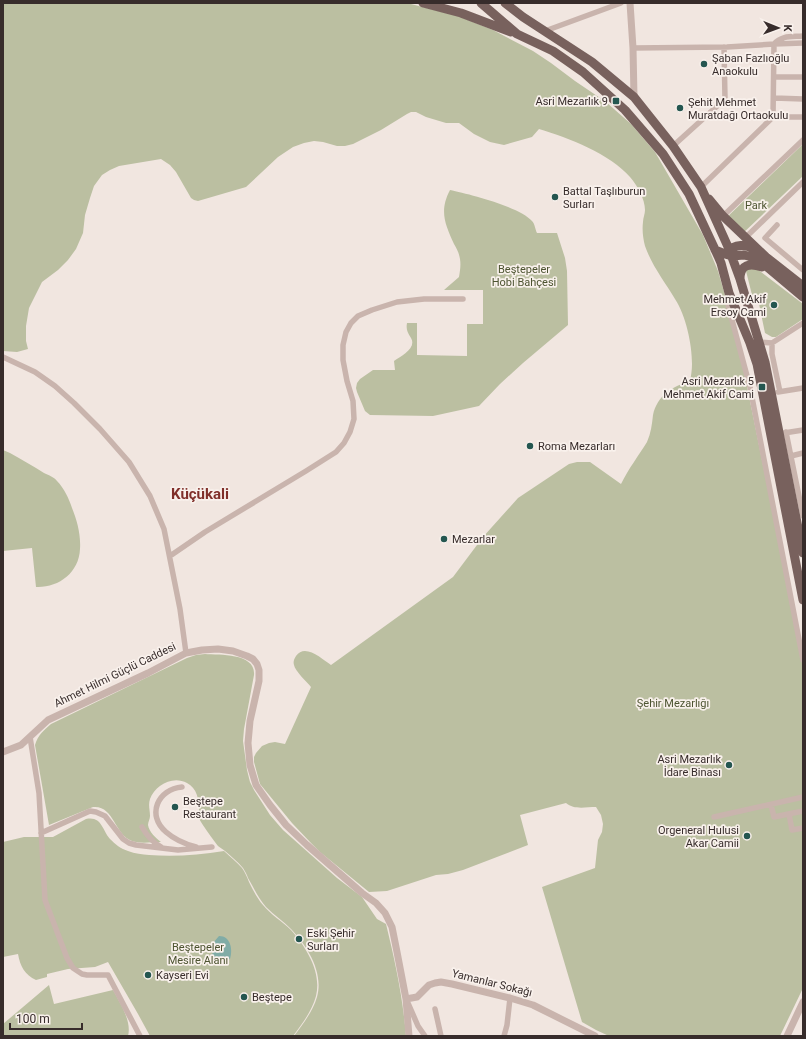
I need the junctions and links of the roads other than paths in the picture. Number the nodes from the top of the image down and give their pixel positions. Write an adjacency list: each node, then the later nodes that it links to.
1 (423, 3): 7 (main road)
2 (482, 3): 7 (main road)
3 (505, 3): 6 (main road)
4 (621, 3): 6 (street)
5 (630, 3): 12 (street)
6 (545, 31): 15 (main road)
7 (517, 34): 27 (main road)
8 (803, 36): 10 (street)
9 (803, 43): 10 (street)
10 (774, 44): 11 (street); 13 (street)
11 (724, 47): 12 (street); 21 (street)
12 (633, 48): 15 (street)
13 (774, 77): 14 (street); 16 (street)
14 (803, 77)
15 (634, 97): 21 (main road)
16 (774, 98): 17 (street); 18 (street)
17 (803, 99)
18 (773, 117): 19 (street); 23 (street)
19 (803, 117)
20 (803, 140): 24 (street)
21 (673, 146): 23 (main road)
22 (803, 182): 26 (street)
23 (700, 188): 24 (main road); 27 (main road)
24 (723, 216): 26 (main road)
25 (777, 225): 29 (street)
26 (746, 237): 28 (main road)
27 (727, 256): 28 (main road); 30 (main road); 31 (main road); 33 (main road)
28 (766, 257): 32 (main road)
29 (802, 267)
30 (770, 270): 31 (main road); 34 (main road)
31 (740, 279): 37 (main road)
32 (803, 286)
33 (729, 293): 50 (main road); 52 (street)
34 (803, 297)
35 (463, 299): 49 (street)
36 (803, 323): 38 (street)
37 (759, 342): 38 (street); 41 (main road)
38 (772, 343): 41 (street)
39 (3, 357): 49 (street)
40 (803, 388): 41 (street)
41 (776, 392): 43 (main road)
42 (803, 430): 43 (street)
43 (783, 433): 45 (street); 48 (main road)
44 (803, 453): 45 (street)
45 (791, 456): 46 (street)
46 (801, 500): 47 (street)
47 (803, 516)
48 (803, 553)
49 (170, 556): 51 (street)
50 (803, 600)
51 (186, 653): 53 (street, Ahmet Hilmi Güçlü Caddesi); 68 (street, Ahmet Hilmi Güçlü Caddesi)
52 (803, 660)
53 (30, 737): 54 (street, Ahmet Hilmi Güçlü Caddesi); 63 (street)
54 (3, 752)
55 (182, 787): 66 (street)
56 (803, 797): 57 (street)
57 (771, 805): 59 (street); 60 (street)
58 (803, 811): 59 (street)
59 (789, 814): 62 (street)
60 (714, 817)
61 (142, 827): 65 (street)
62 (803, 828)
63 (42, 833): 65 (street); 71 (street)
64 (212, 847): 66 (street)
65 (163, 848): 66 (street)
66 (198, 848)
67 (510, 998): 68 (street, Yamanlar Sokağı); 75 (street); 76 (street, Yamanlar Sokağı)
68 (406, 999): 72 (street); 73 (street)
69 (803, 1002): 77 (street)
70 (435, 1009): 74 (street)
71 (140, 1036)
72 (410, 1036)
73 (425, 1036)
74 (441, 1036)
75 (504, 1036)
76 (595, 1036)
77 (788, 1036)

